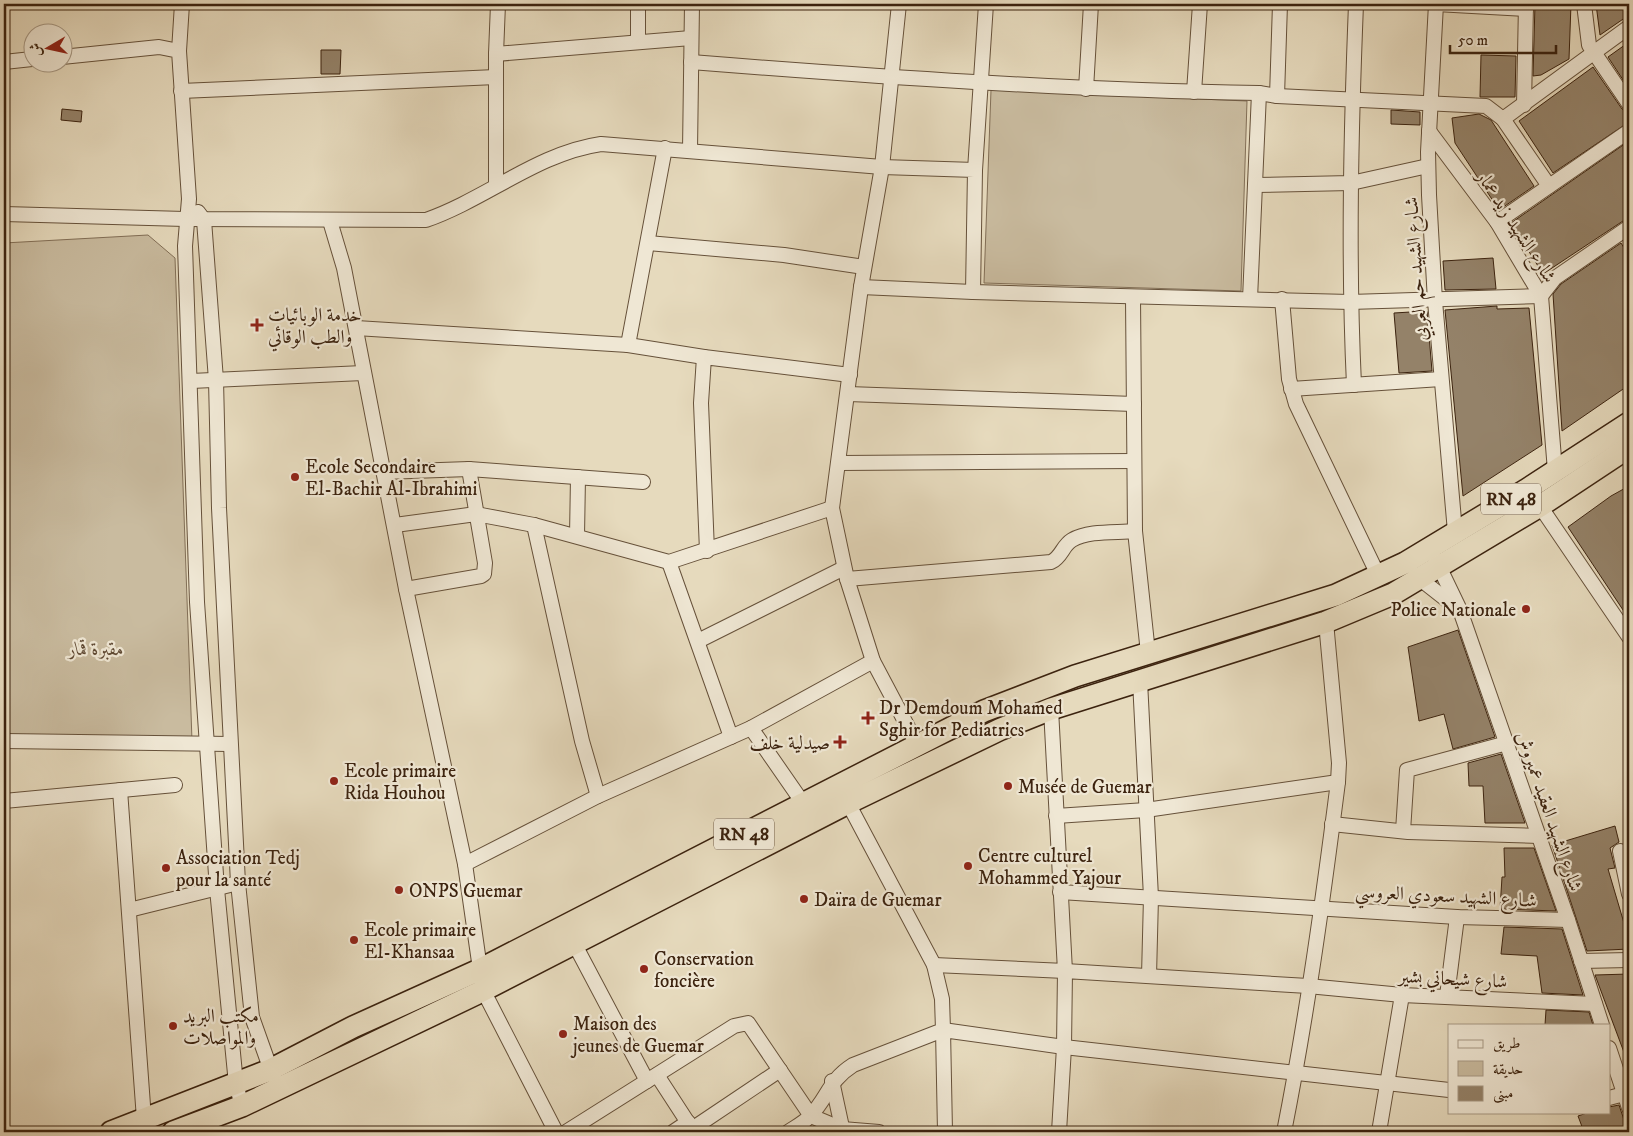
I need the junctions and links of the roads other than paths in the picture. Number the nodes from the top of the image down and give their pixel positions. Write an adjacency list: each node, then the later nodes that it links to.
1 (182, 4): 17 (street)
2 (498, 4): 19 (street)
3 (638, 4): 16 (street)
4 (692, 4): 15 (street)
5 (899, 4): 25 (street)
6 (986, 4): 26 (street)
7 (1091, 4): 27 (street)
8 (1200, 4): 29 (street)
9 (1280, 4): 31 (street)
10 (1356, 4): 32 (street)
11 (1436, 4): 13 (street); 33 (street, شـارع الشهيد حم العربي)
12 (1584, 4): 18 (street)
13 (1526, 6): 34 (street)
14 (1629, 27): 18 (street)
15 (691, 38): 16 (street); 23 (street)
16 (638, 42): 19 (street)
17 (179, 51): 20 (street); 28 (street)
18 (1594, 53): 34 (street); 35 (street)
19 (496, 54): 24 (street)
20 (72, 55)
21 (22, 60): 22 (street)
22 (4, 62)
23 (691, 62): 25 (street); 40 (street)
24 (496, 77): 28 (street); 44 (street)
25 (890, 78): 26 (street); 42 (street)
26 (983, 83): 27 (street); 43 (street)
27 (1086, 89): 29 (street)
28 (181, 91): 48 (street)
29 (1194, 92): 30 (street)
30 (1258, 93): 31 (street); 46 (street)
31 (1277, 96): 32 (street)
32 (1352, 99): 33 (street); 45 (street)
33 (1431, 102): 36 (street); 37 (street, شـارع الشهيد حم العربي)
34 (1524, 104): 36 (street)
35 (1629, 104)
36 (1503, 119): 47 (street)
37 (1429, 131): 41 (street, شـارع الشهيد حم العربي); 53 (street, شارع الشهيد زيد عمار)
38 (1629, 131): 47 (street)
39 (665, 148): 40 (street); 44 (street); 55 (street)
40 (690, 150): 42 (street)
41 (1428, 166): 45 (street); 63 (street, شـارع الشهيد حم العربي)
42 (882, 167): 43 (street); 56 (street)
43 (975, 170): 58 (street)
44 (496, 184): 52 (street)
45 (1351, 184): 46 (street); 64 (street)
46 (1255, 185): 61 (street)
47 (1548, 186): 53 (street)
48 (189, 199): 50 (street); 51 (street)
49 (4, 214): 50 (street)
50 (185, 219): 51 (street); 71 (street)
51 (204, 220): 52 (street); 72 (street)
52 (330, 221): 65 (street)
53 (1497, 222): 59 (street, شارع الشهيد زيد عمار)
54 (1627, 233): 59 (street)
55 (648, 243): 56 (street); 66 (street)
56 (864, 267): 57 (street)
57 (861, 287): 58 (street); 69 (street)
58 (973, 292): 60 (street)
59 (1541, 296): 63 (street); 82 (street, شارع الشهيد زيد عمار)
60 (1133, 298): 61 (street); 76 (street)
61 (1250, 299): 62 (street)
62 (1282, 299): 64 (street); 74 (street)
63 (1435, 301): 64 (street); 70 (street, شـارع الشهيد حم العربي)
64 (1350, 302): 73 (street)
65 (356, 328): 66 (street); 68 (street)
66 (628, 345): 67 (street)
67 (704, 356): 69 (street); 97 (street)
68 (363, 373): 72 (street); 83 (street)
69 (850, 375): 75 (street)
70 (1441, 379): 73 (street); 94 (street, شـارع الشهيد حم العربي)
71 (190, 380): 72 (street); 87 (street)
72 (216, 380): 88 (street)
73 (1354, 385): 74 (street)
74 (1291, 389): 102 (street)
75 (848, 394): 76 (street); 80 (street)
76 (1134, 404): 79 (street)
77 (1629, 423): 82 (highway, RN 48)
78 (1629, 448): 86 (highway, RN 48)
79 (1134, 461): 80 (street); 93 (street)
80 (840, 463): 89 (street)
81 (469, 469): 83 (street); 84 (street); 90 (street)
82 (1555, 471): 94 (highway, RN 48)
83 (383, 472): 91 (street)
84 (578, 477): 85 (street); 95 (street)
85 (643, 482)
86 (1540, 506): 100 (highway, RN 48); 106 (street)
87 (195, 508): 88 (street); 119 (street)
88 (219, 508): 118 (street)
89 (832, 508): 97 (street); 101 (street)
90 (476, 514): 91 (street); 92 (street); 104 (street)
91 (395, 525): 104 (street)
92 (534, 525): 95 (street); 124 (street)
93 (1135, 531): 101 (street); 110 (street)
94 (1455, 532): 96 (highway, RN 48)
95 (577, 536): 98 (street)
96 (1431, 547): 99 (highway, RN 48); 100 (street, شارع الشهيد العقيد عميروش)
97 (707, 551): 98 (street)
98 (669, 562): 109 (street)
99 (1405, 564): 102 (highway, RN 48); 103 (street)
100 (1439, 567): 103 (highway, RN 48); 105 (street, شارع الشهيد العقيد عميروش)
101 (845, 573): 109 (street); 111 (street)
102 (1379, 577): 110 (highway, RN 48)
103 (1420, 579): 105 (street); 107 (highway, RN 48)
104 (406, 589): 135 (street)
105 (1460, 610): 117 (street, شارع الشهيد العقيد عميروش)
106 (1625, 621): 108 (street)
107 (1326, 622): 112 (highway, RN 48); 121 (street)
108 (1629, 637)
109 (698, 641): 115 (street)
110 (1148, 653): 120 (highway, RN 48)
111 (873, 661): 114 (street); 120 (street)
112 (1140, 681): 113 (highway, RN 48); 128 (street)
113 (1051, 709): 127 (highway, RN 48); 129 (street)
114 (751, 728): 115 (street); 126 (street)
115 (731, 737): 124 (street)
116 (4, 741): 119 (street)
117 (1507, 743): 132 (street); 133 (street, شارع الشهيد العقيد عميروش)
118 (230, 744): 119 (street); 136 (street)
119 (207, 745): 137 (street)
120 (918, 746): 126 (highway, RN 48)
121 (1338, 782): 128 (street); 130 (street)
122 (175, 785): 123 (street)
123 (120, 790): 125 (street); 142 (street)
124 (598, 796): 135 (street)
125 (4, 801)
126 (803, 803): 131 (highway, RN 48)
127 (848, 803): 131 (highway, RN 48); 148 (street)
128 (1146, 810): 129 (street); 140 (street)
129 (1056, 816): 138 (street)
130 (1332, 824): 132 (street); 141 (street)
131 (775, 829): 145 (highway, RN 48); 151 (highway, RN 48)
132 (1403, 831): 133 (street)
133 (1539, 836): 144 (street, شارع الشهيد العقيد عميروش)
134 (1620, 851): 139 (street)
135 (465, 864): 151 (street)
136 (238, 883): 137 (street); 155 (street)
137 (217, 889): 142 (street); 157 (street)
138 (1060, 892): 140 (street, شـارع الشهيد سعودي العروسي); 149 (street)
139 (1629, 894)
140 (1151, 897): 141 (street, شـارع الشهيد سعودي العروسي); 150 (street)
141 (1322, 907): 143 (street, شـارع الشهيد سعودي العروسي); 152 (street)
142 (129, 910): 176 (street)
143 (1457, 917): 144 (street, شـارع الشهيد سعودي العروسي); 154 (street)
144 (1568, 920): 147 (street, شارع الشهيد العقيد عميروش)
145 (574, 942): 151 (highway, RN 48); 165 (street)
146 (1629, 960): 147 (street)
147 (1581, 961): 156 (street, شارع الشهيد العقيد عميروش)
148 (934, 965): 149 (street, شارع شيحاني بشير); 159 (street)
149 (1064, 971): 150 (street, شارع شيحاني بشير); 160 (street)
150 (1149, 976): 152 (street, شارع شيحاني بشير)
151 (481, 980): 166 (highway, RN 48); 182 (street)
152 (1308, 986): 153 (street, شارع شيحاني بشير); 163 (street)
153 (1402, 995): 154 (street, شارع شيحاني بشير); 169 (street)
154 (1447, 996): 156 (street, شارع شيحاني بشير)
155 (250, 1003): 157 (street); 166 (street)
156 (1595, 1004): 158 (street, شارع الشهيد العقيد عميروش)
157 (228, 1006): 168 (street)
158 (1602, 1024)
159 (943, 1030): 160 (street); 167 (street); 187 (street)
160 (1064, 1047): 163 (street); 188 (street)
161 (1610, 1050): 164 (street)
162 (780, 1070): 165 (street); 175 (street); 178 (street)
163 (1296, 1073): 169 (street); 189 (street)
164 (1623, 1073): 171 (street)
165 (652, 1078): 178 (street); 183 (street)
166 (274, 1079): 168 (highway, RN 48); 173 (highway, RN 48)
167 (832, 1081): 175 (street); 179 (street)
168 (236, 1084): 173 (street); 176 (highway, RN 48)
169 (1387, 1084): 170 (street); 190 (street)
170 (1448, 1090)
171 (1624, 1094): 172 (street); 174 (street)
172 (1610, 1098)
173 (242, 1106): 177 (highway, RN 48)
174 (1629, 1108)
175 (811, 1116): 179 (street); 185 (street)
176 (144, 1119): 180 (highway, RN 48)
177 (213, 1125): 181 (highway, RN 48)
178 (691, 1128): 184 (street)
179 (843, 1131): 186 (street)
180 (110, 1132)
181 (173, 1132)
182 (556, 1132)
183 (566, 1132)
184 (673, 1132)
185 (788, 1132)
186 (879, 1132)
187 (945, 1132)
188 (1059, 1132)
189 (1284, 1132)
190 (1379, 1132)

